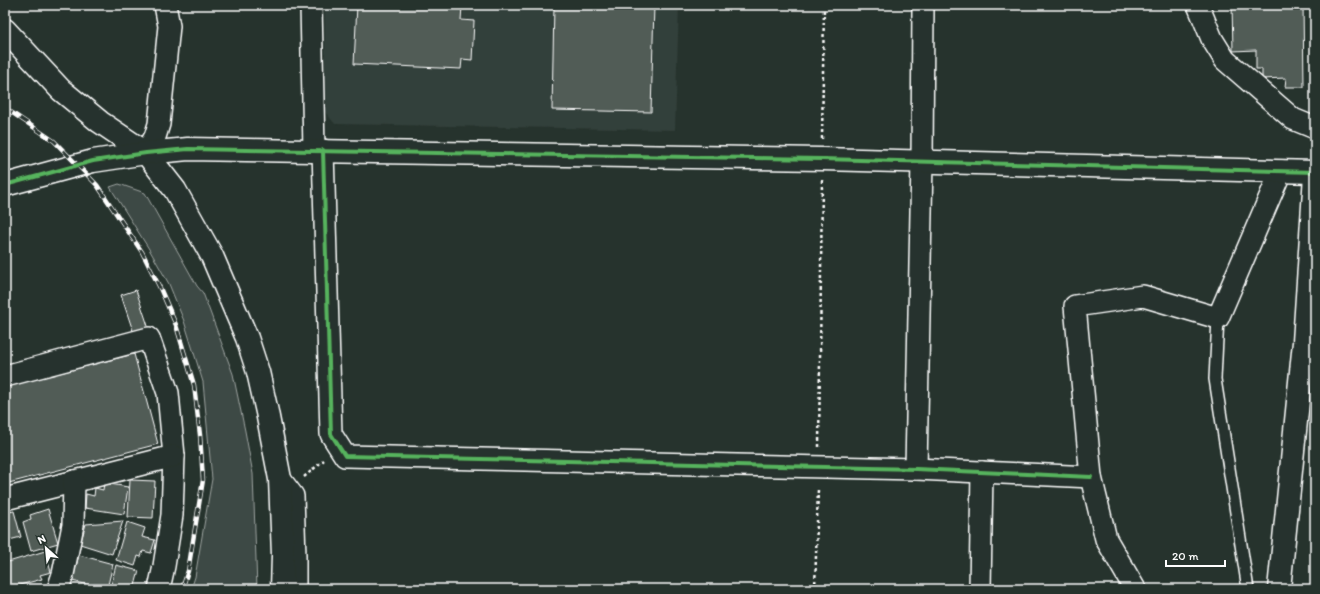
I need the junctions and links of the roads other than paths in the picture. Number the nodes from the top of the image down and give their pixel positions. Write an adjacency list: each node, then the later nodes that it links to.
1 (165, 5): 8 (street)
2 (311, 5): 7 (street)
3 (923, 5): 9 (street)
4 (1198, 5): 6 (street)
5 (5, 30): 8 (street)
6 (1315, 128)
7 (319, 150): 8 (street); 9 (street); 18 (street)
8 (146, 153): 12 (street); 21 (street)
9 (922, 161): 10 (street); 18 (street)
10 (1281, 171): 11 (street); 14 (street)
11 (1315, 173): 13 (street)
12 (5, 185)
13 (1312, 269): 15 (street)
14 (1218, 318): 20 (street); 30 (lane)
15 (1309, 344): 31 (street)
16 (5, 376): 17 (street)
17 (174, 456): 22 (street); 25 (street)
18 (916, 469): 19 (street)
19 (982, 472): 20 (street); 28 (street)
20 (1091, 477): 29 (street)
21 (280, 479): 26 (street); 27 (street)
22 (74, 481): 23 (street); 24 (street)
23 (5, 499)
24 (58, 589)
25 (159, 589)
26 (282, 589)
27 (295, 589)
28 (980, 589)
29 (1135, 589)
30 (1248, 589)
31 (1279, 589)

